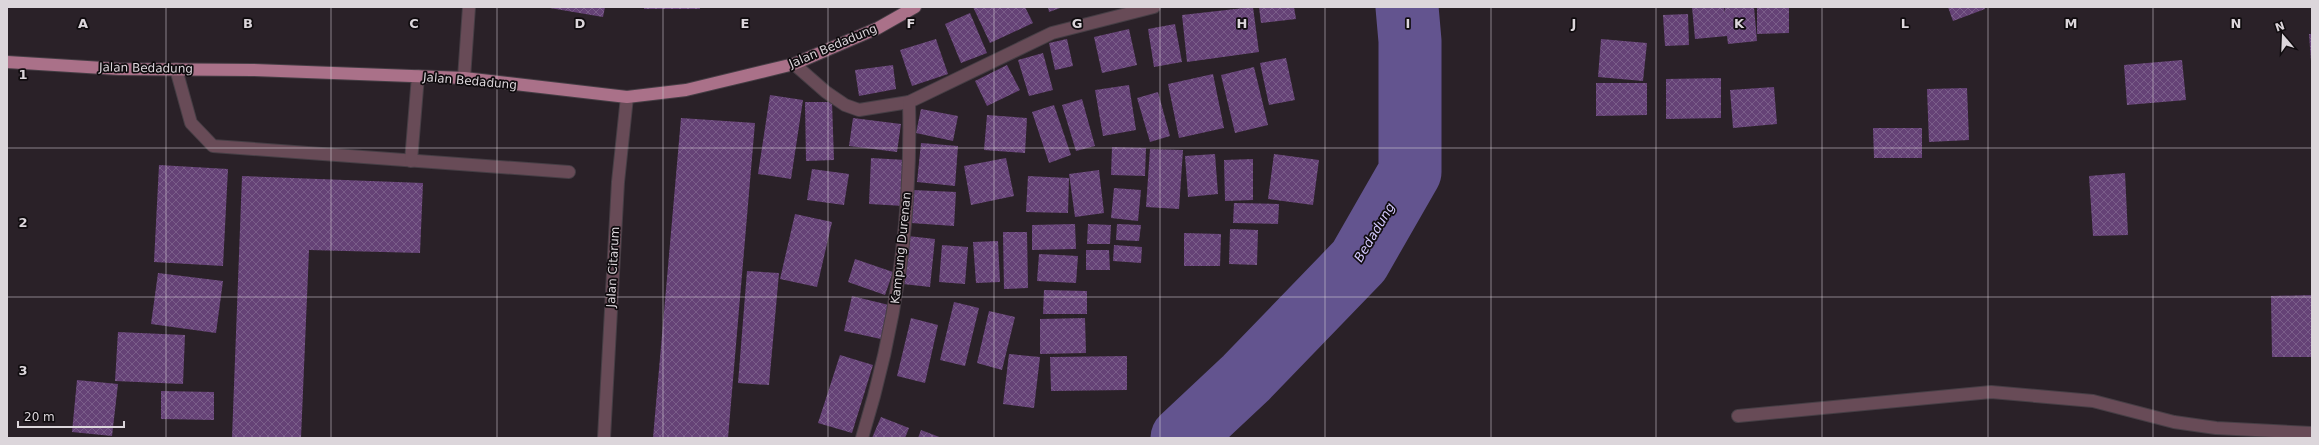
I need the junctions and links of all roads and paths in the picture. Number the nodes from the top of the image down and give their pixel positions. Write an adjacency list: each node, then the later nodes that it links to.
1 (469, 7): 8 (street)
2 (915, 7): 5 (main road, Jalan Bedadung)
3 (1154, 7): 10 (street)
4 (7, 62): 6 (main road, Jalan Bedadung)
5 (794, 64): 9 (main road, Jalan Bedadung); 10 (street)
6 (176, 69): 7 (main road, Jalan Bedadung); 11 (street)
7 (418, 76): 8 (main road, Jalan Bedadung); 11 (street)
8 (464, 78): 9 (main road, Jalan Bedadung)
9 (627, 97): 15 (street, Jalan Citarum)
10 (909, 102): 16 (street, Kampung Durenan)
11 (411, 161): 12 (street)
12 (569, 172)
13 (1738, 416): 14 (street)
14 (2312, 434)
15 (604, 438)
16 (862, 438)

